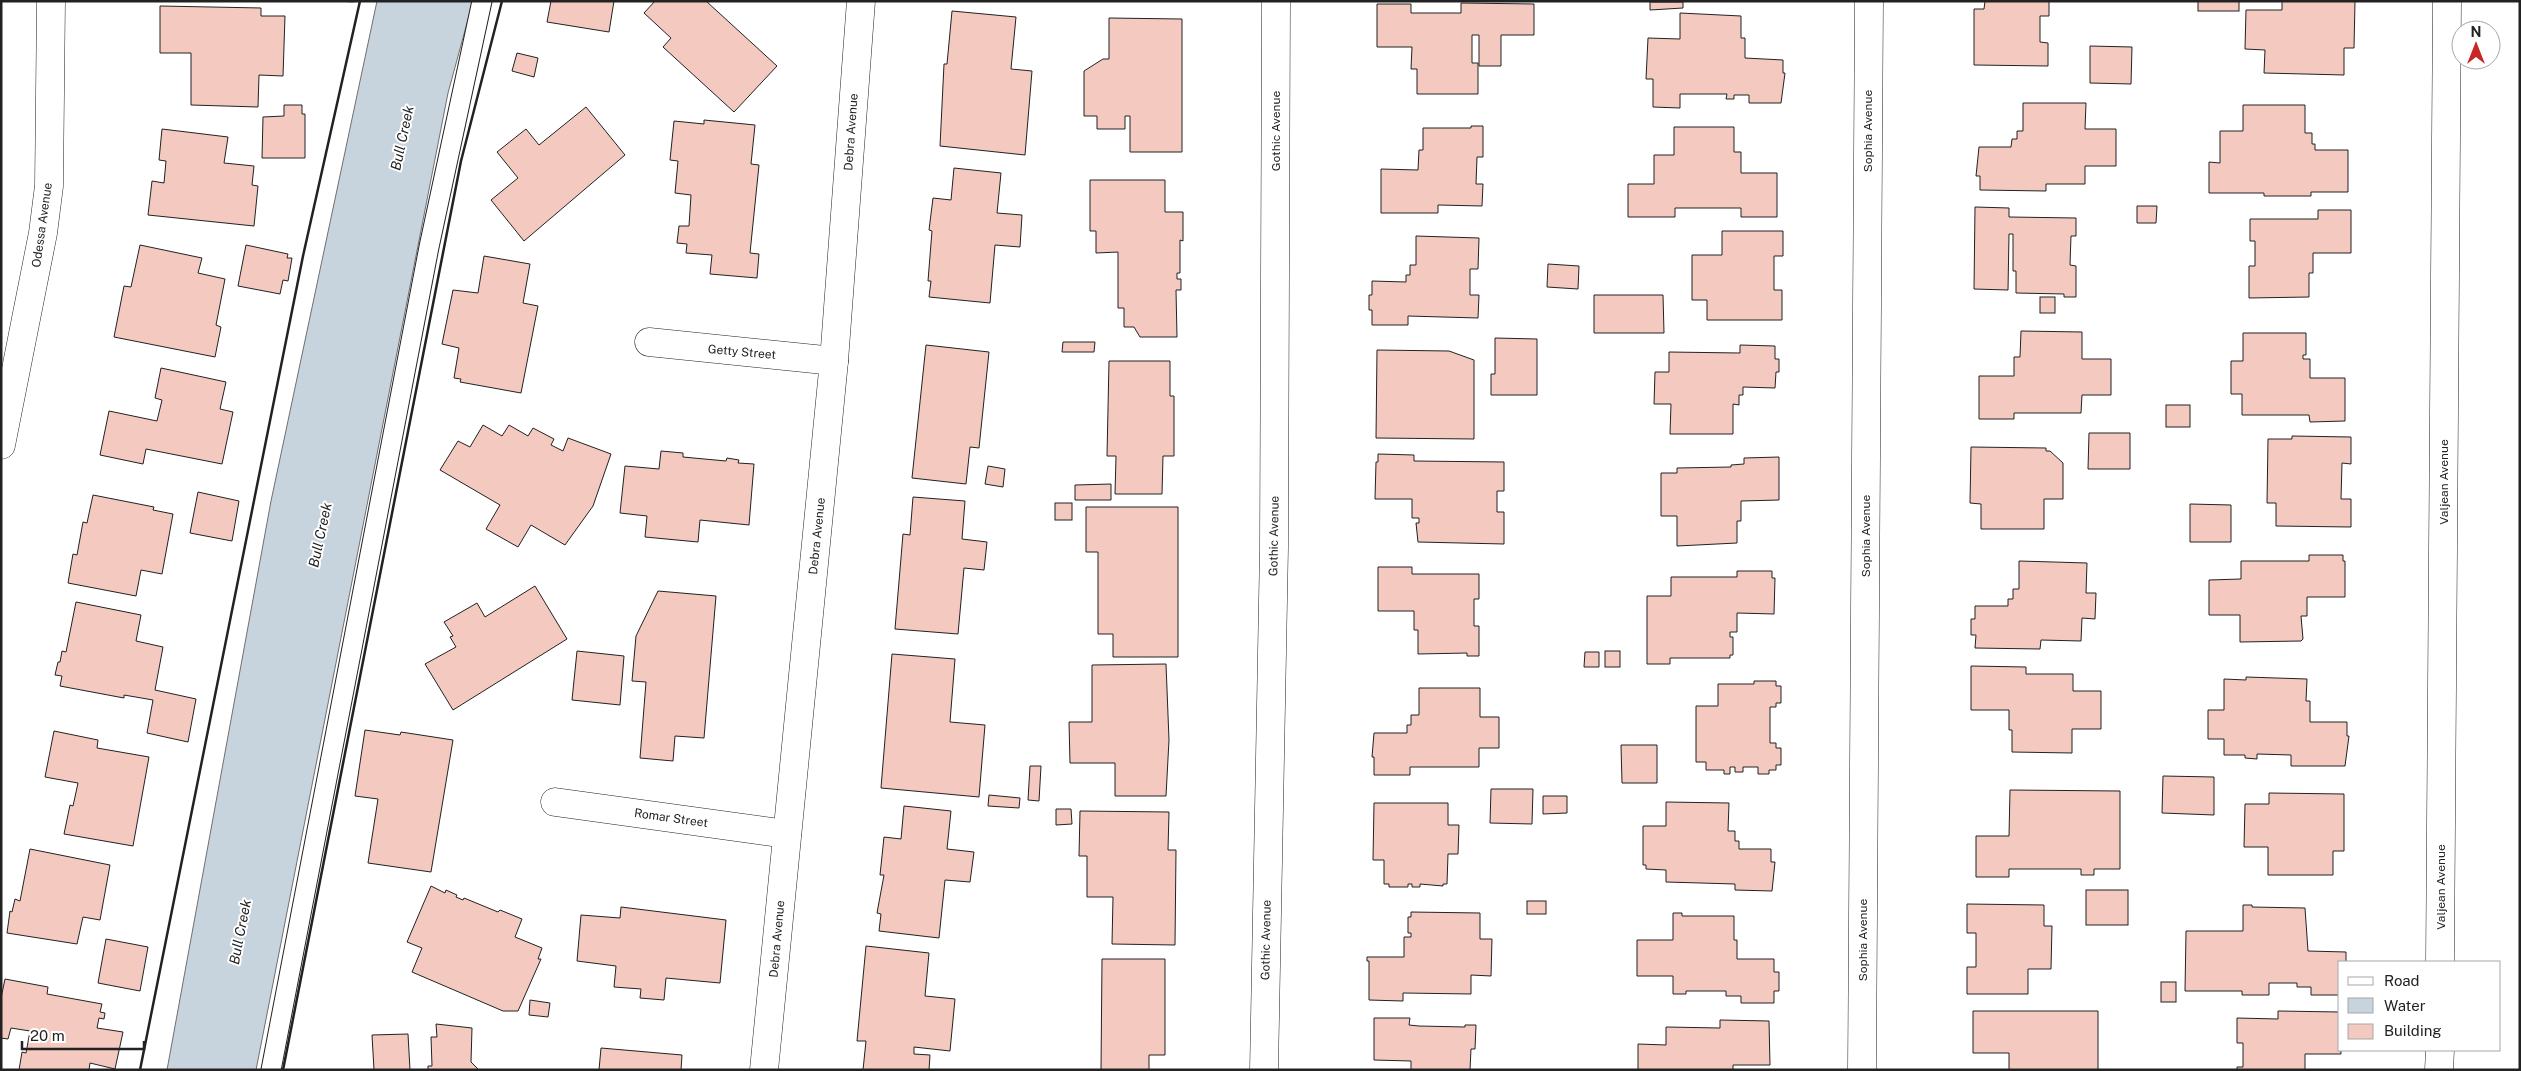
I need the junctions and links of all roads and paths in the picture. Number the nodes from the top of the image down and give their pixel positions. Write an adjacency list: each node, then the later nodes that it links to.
1 (51, 1): 9 (street, Odessa Avenue)
2 (482, 1): 14 (lane)
3 (860, 1): 8 (street, Debra Avenue)
4 (1276, 1): 16 (street, Gothic Avenue)
5 (1869, 1): 17 (street, Sophia Avenue)
6 (2447, 1): 12 (street, Valjean Avenue)
7 (649, 342): 8 (street, Getty Street)
8 (834, 361): 11 (street, Debra Avenue)
9 (1, 445)
10 (555, 802): 11 (street, Romar Street)
11 (787, 834): 15 (street, Debra Avenue)
12 (2440, 961)
13 (2440, 1051): 18 (street)
14 (271, 1070)
15 (764, 1070)
16 (1264, 1070)
17 (1862, 1070)
18 (2439, 1070)

